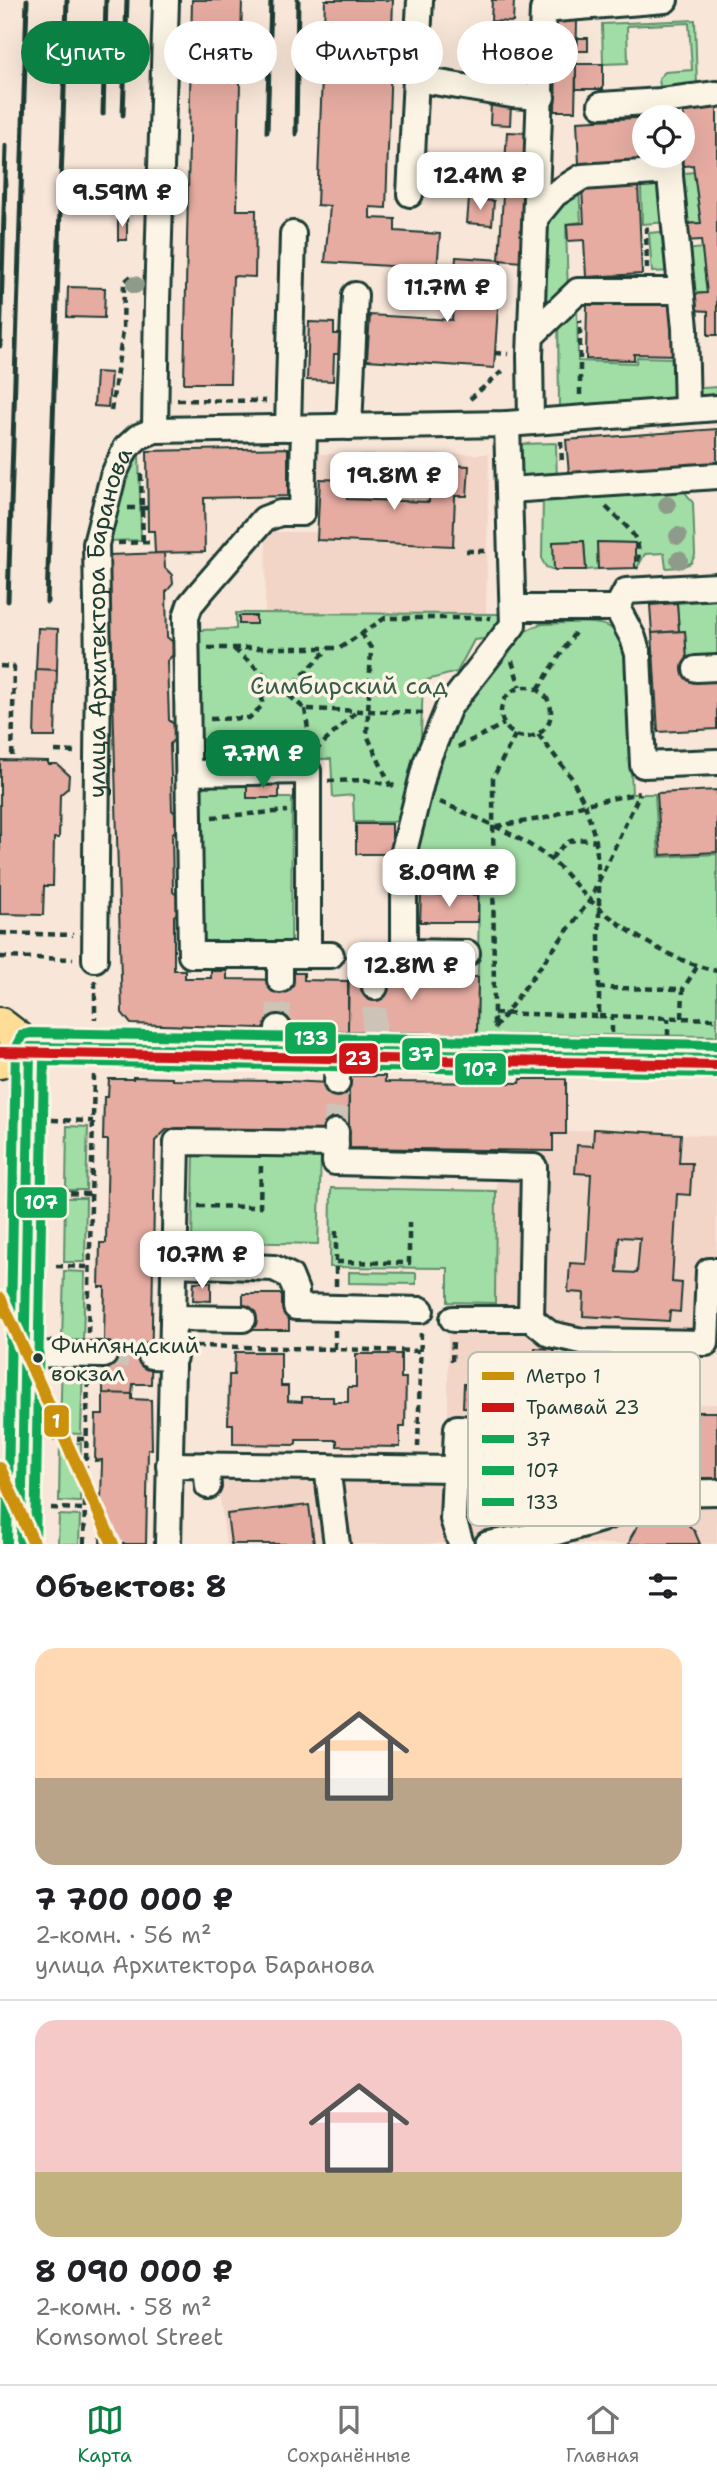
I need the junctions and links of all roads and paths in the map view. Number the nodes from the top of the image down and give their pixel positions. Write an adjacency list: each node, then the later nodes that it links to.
1 (166, 0): 32 (street)
2 (420, 0): 5 (street)
3 (665, 0): 4 (street)
4 (544, 5): 9 (street)
5 (419, 21)
6 (416, 84): 15 (street)
7 (443, 84): 9 (street)
8 (717, 94): 11 (street)
9 (542, 97): 16 (street)
10 (601, 105): 12 (street)
11 (680, 105)
12 (632, 106)
13 (638, 168): 16 (street)
14 (669, 168): 20 (street)
15 (410, 194)
16 (536, 217): 22 (street)
17 (293, 234): 31 (street)
18 (140, 270): 28 (path)
19 (578, 291): 20 (street); 22 (street); 24 (path)
20 (680, 291): 27 (street)
21 (355, 295): 30 (street)
22 (531, 336): 29 (street)
23 (511, 364): 25 (path)
24 (580, 395)
25 (470, 400)
26 (717, 408): 27 (street, улица Архитектора Баранова)
27 (687, 410): 29 (street, улица Архитектора Баранова)
28 (111, 411)
29 (519, 423): 30 (street, улица Архитектора Баранова); 36 (street)
30 (349, 427): 31 (street, улица Архитектора Баранова)
31 (296, 428): 32 (street, улица Архитектора Баранова); 55 (street)
32 (155, 430): 78 (street, улица Архитектора Баранова)
33 (141, 461): 37 (path)
34 (717, 476): 35 (street)
35 (585, 486): 36 (street); 38 (path)
36 (509, 490): 42 (street)
37 (155, 542)
38 (635, 571)
39 (717, 586): 41 (street)
40 (591, 608): 41 (street); 42 (street); 49 (path)
41 (617, 608): 62 (street)
42 (513, 613): 43 (path); 54 (street)
43 (361, 633): 45 (path); 52 (path)
44 (199, 648): 46 (path)
45 (330, 648): 46 (path); 50 (path)
46 (233, 649): 48 (path)
47 (0, 666): 59 (path)
48 (263, 673): 50 (path); 55 (path)
49 (538, 689): 56 (path); 57 (path)
50 (286, 692): 51 (path)
51 (305, 709): 53 (path); 53 (path)
52 (368, 710): 53 (path); 54 (path); 65 (path)
53 (357, 711)
54 (446, 714): 61 (street)
55 (188, 719): 63 (street)
56 (504, 724): 58 (path); 61 (path)
57 (538, 733): 58 (path); 68 (path)
58 (515, 735): 71 (path)
59 (12, 760)
60 (717, 762): 62 (street)
61 (426, 763): 66 (street)
62 (643, 765): 67 (path)
63 (189, 773): 64 (street); 70 (street)
64 (308, 781): 65 (path); 69 (street)
65 (390, 785): 66 (path)
66 (419, 792): 71 (path); 79 (street)
67 (640, 793): 68 (path); 74 (path)
68 (585, 804): 71 (path); 72 (path)
69 (308, 810): 70 (path); 70 (street)
70 (190, 819)
71 (495, 826): 73 (path); 87 (path)
72 (596, 841): 73 (path); 74 (path)
73 (551, 859): 75 (path)
74 (599, 883): 75 (path); 76 (path)
75 (590, 900): 76 (path); 88 (path)
76 (598, 906): 82 (path); 85 (path)
77 (0, 933): 78 (path)
78 (95, 948): 81 (path); 93 (path)
79 (404, 952): 80 (street); 84 (street)
80 (467, 953)
81 (0, 957)
82 (697, 967): 83 (path); 86 (path)
83 (717, 971)
84 (375, 987)
85 (598, 988): 86 (path); 89 (path)
86 (683, 989): 92 (path)
87 (494, 1013): 88 (path); 88 (path)
88 (505, 1014): 89 (path)
89 (599, 1016): 90 (path)
90 (612, 1017): 91 (path); 96 (path)
91 (668, 1018): 92 (path); 97 (path)
92 (682, 1018): 94 (path)
93 (95, 1019)
94 (717, 1019)
95 (0, 1024): 98 (main road)
96 (612, 1029)
97 (667, 1030)
98 (30, 1047): 99 (main road); 101 (main road); 125 (street)
99 (338, 1052): 100 (main road); 103 (street)
100 (717, 1059)
101 (0, 1062)
102 (94, 1075): 105 (path)
103 (337, 1083)
104 (50, 1120): 105 (path)
105 (93, 1121): 108 (path)
106 (261, 1164): 109 (path)
107 (58, 1193): 108 (path)
108 (91, 1194): 115 (path)
109 (203, 1206)
110 (409, 1222): 112 (path)
111 (336, 1231): 112 (path)
112 (336, 1262): 117 (path)
113 (175, 1264): 118 (street); 119 (street); 122 (street)
114 (56, 1266): 115 (path)
115 (90, 1267): 126 (path)
116 (717, 1271): 122 (street)
117 (336, 1280)
118 (421, 1310): 123 (path)
119 (174, 1318): 120 (street); 124 (street)
120 (243, 1319)
121 (453, 1319): 122 (street)
122 (531, 1319)
123 (420, 1351): 124 (path); 132 (path)
124 (166, 1353): 130 (street)
125 (25, 1354): 126 (street); 138 (street)
126 (96, 1355): 129 (path)
127 (468, 1429): 133 (street)
128 (53, 1438): 129 (path)
129 (86, 1438): 135 (path)
130 (169, 1465): 131 (street); 140 (street)
131 (327, 1467): 132 (street); 141 (street)
132 (417, 1468): 133 (street)
133 (454, 1469): 142 (street)
134 (51, 1508): 135 (path)
135 (85, 1509): 139 (path)
136 (577, 1526): 137 (street)
137 (497, 1542)
138 (21, 1544)
139 (84, 1544)
140 (169, 1544)
141 (337, 1544)
142 (461, 1544)

